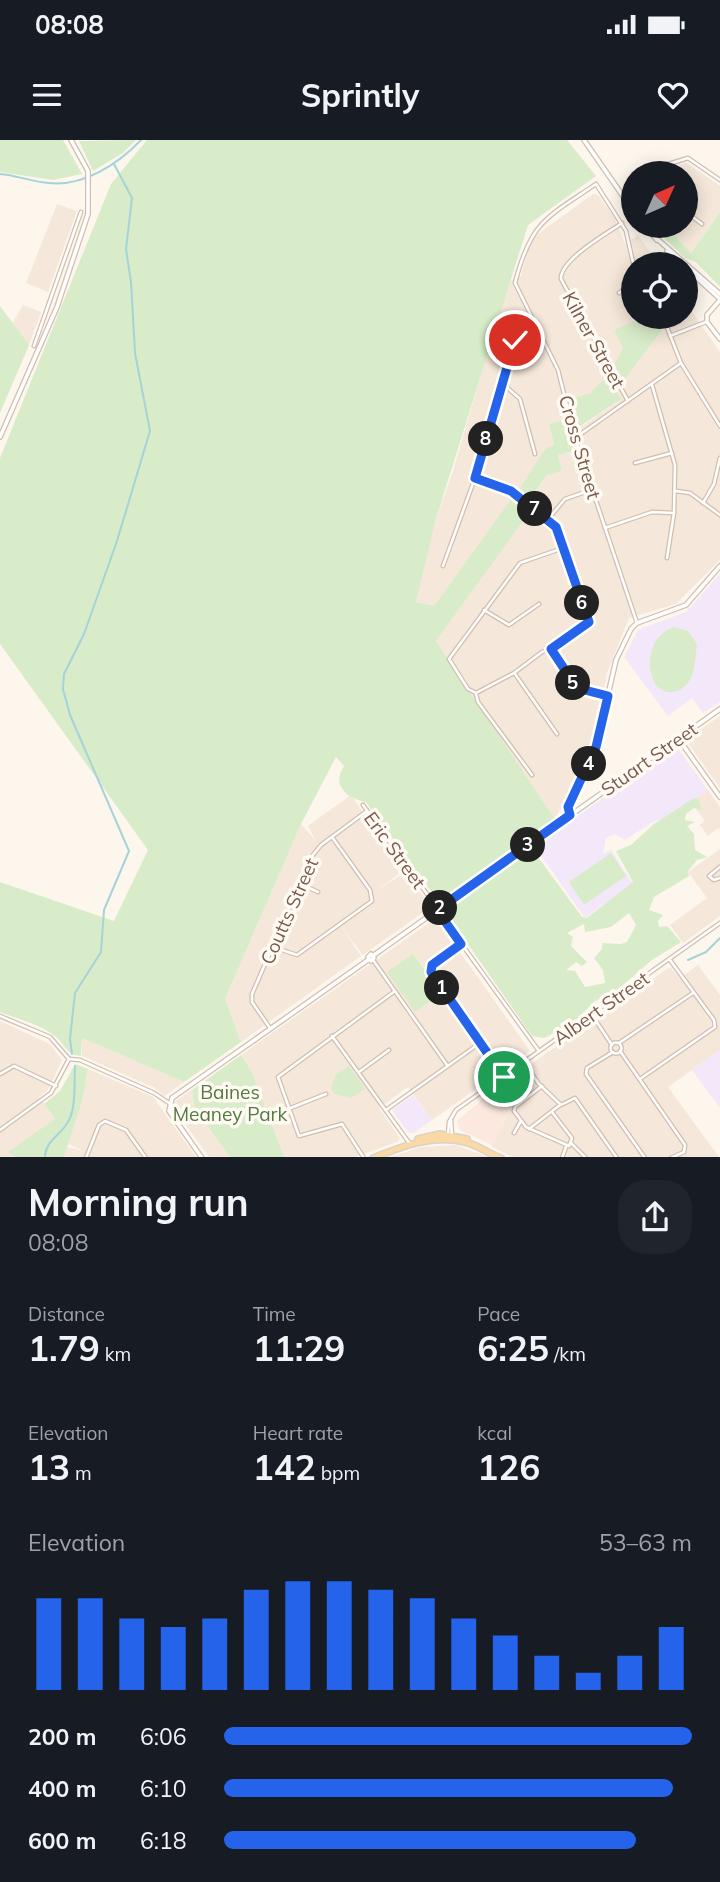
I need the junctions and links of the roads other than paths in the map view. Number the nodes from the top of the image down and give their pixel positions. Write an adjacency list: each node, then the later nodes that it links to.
1 (71, 140): 16 (street)
2 (584, 140): 5 (street)
3 (698, 165): 4 (street)
4 (720, 180)
5 (621, 193)
6 (80, 212): 15 (street)
7 (698, 221): 10 (street)
8 (621, 222): 18 (street, Cross Street)
9 (621, 224): 26 (street, Kilner Street)
10 (702, 224)
11 (656, 238): 12 (street); 14 (street)
12 (670, 252)
13 (698, 279): 14 (street)
14 (720, 298): 17 (street)
15 (49, 304): 16 (street); 22 (street)
16 (57, 307): 28 (street)
17 (708, 322): 20 (street); 21 (street)
18 (535, 327): 24 (street); 29 (street, Cross Street)
19 (668, 329): 20 (street)
20 (670, 335): 23 (street)
21 (720, 339)
22 (34, 346)
23 (681, 363): 25 (street); 27 (street)
24 (502, 383): 31 (street); 34 (street)
25 (652, 385): 26 (street); 30 (street)
26 (628, 401): 29 (street)
27 (720, 426)
28 (0, 437)
29 (575, 438): 35 (street, Cross Street)
30 (672, 453): 33 (street); 36 (street)
31 (535, 454)
32 (720, 458): 37 (street)
33 (635, 463)
34 (475, 478): 40 (street); 44 (street)
35 (591, 490): 40 (street); 41 (street, Cross Street)
36 (676, 491): 37 (street); 38 (street)
37 (703, 503): 39 (street)
38 (674, 513): 41 (street); 43 (street)
39 (720, 515)
40 (548, 519): 42 (street)
41 (605, 528): 48 (street, Cross Street)
42 (564, 547): 47 (street); 49 (street)
43 (667, 558)
44 (443, 566)
45 (720, 566): 48 (street)
46 (539, 604): 47 (street)
47 (483, 610): 51 (street)
48 (637, 623): 52 (street)
49 (551, 649): 50 (street); 52 (street)
50 (514, 673): 51 (street); 54 (street)
51 (476, 693): 56 (street)
52 (608, 696): 60 (street)
53 (720, 709): 55 (street, Stuart Street)
54 (557, 734)
55 (678, 738): 57 (street); 60 (street, Stuart Street)
56 (532, 775)
57 (720, 797)
58 (363, 805): 59 (street, Eric Street)
59 (368, 811): 61 (street, Coutts Street); 66 (street, Eric Street)
60 (570, 815): 67 (street, Stuart Street)
61 (332, 836): 64 (street, Coutts Street); 70 (street)
62 (720, 867): 63 (street)
63 (720, 879)
64 (300, 884): 65 (street); 70 (street, Coutts Street)
65 (318, 891)
66 (427, 894)
67 (437, 910): 69 (street, Eric Street); 71 (street, Stuart Street)
68 (720, 923): 72 (street, Albert Street)
69 (461, 944): 79 (street); 82 (street, Eric Street)
70 (273, 947): 77 (street, Coutts Street)
71 (372, 958): 73 (street); 77 (street, Stuart Street)
72 (670, 960): 74 (street); 75 (street, Albert Street)
73 (395, 991): 78 (street); 85 (street)
74 (693, 993): 80 (street); 89 (street)
75 (592, 1015): 80 (street); 82 (street, Albert Street)
76 (0, 1016): 83 (street)
77 (270, 1028): 93 (street, Stuart Street)
78 (332, 1035): 86 (street); 95 (street)
79 (480, 1043): 85 (street); 88 (street)
80 (616, 1048): 89 (street); 115 (street)
81 (389, 1050): 86 (street)
82 (539, 1051): 84 (street, Albert Street)
83 (69, 1059): 90 (street); 93 (street)
84 (523, 1062): 88 (street, Albert Street); 91 (street)
85 (447, 1065): 96 (street)
86 (359, 1072): 96 (street)
87 (0, 1073): 90 (street)
88 (504, 1077): 102 (street, Albert Street)
89 (640, 1079): 116 (street)
90 (57, 1086): 100 (street)
91 (542, 1086): 94 (street); 98 (street)
92 (326, 1094): 95 (street)
93 (169, 1103): 108 (street)
94 (561, 1105): 97 (street); 114 (street)
95 (288, 1109): 109 (street)
96 (385, 1110): 104 (street)
97 (552, 1112): 99 (street); 103 (street)
98 (521, 1121): 99 (street); 101 (street)
99 (529, 1129): 105 (street)
100 (0, 1130)
101 (514, 1133)
102 (450, 1137): 104 (main road); 111 (main road)
103 (571, 1143): 105 (street); 113 (street)
104 (410, 1144): 110 (main road)
105 (566, 1147): 112 (street)
106 (86, 1157): 107 (street)
107 (146, 1157)
108 (202, 1157)
109 (364, 1157)
110 (373, 1157)
111 (501, 1157)
112 (562, 1157)
113 (586, 1157)
114 (617, 1157)
115 (645, 1157)
116 (671, 1157)

